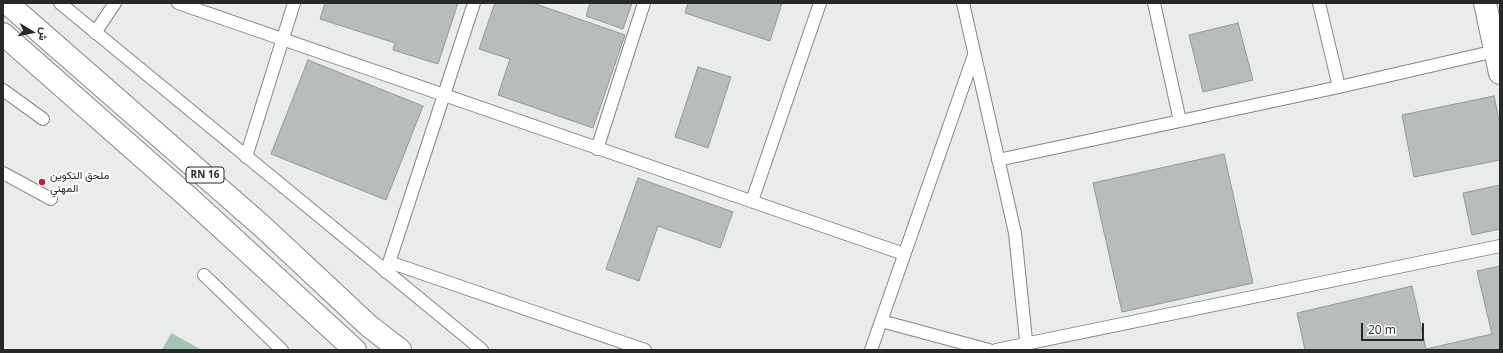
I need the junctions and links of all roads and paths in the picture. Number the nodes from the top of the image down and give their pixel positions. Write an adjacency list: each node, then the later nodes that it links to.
1 (7, 3): 38 (main road, RN 16)
2 (60, 3): 13 (lane)
3 (115, 3): 13 (lane)
4 (178, 3): 15 (lane)
5 (294, 3): 15 (lane)
6 (474, 3): 21 (lane)
7 (644, 3): 24 (lane)
8 (820, 3): 29 (lane)
9 (963, 3): 17 (lane)
10 (1154, 3): 23 (lane)
11 (1319, 3): 19 (lane)
12 (1485, 3): 16 (main road)
13 (95, 33): 25 (lane)
14 (3, 34): 37 (main road, RN 16)
15 (282, 39): 21 (lane); 25 (lane)
16 (1498, 51): 18 (main road); 19 (lane)
17 (974, 54): 26 (lane); 31 (lane)
18 (1500, 73)
19 (1338, 87): 23 (lane)
20 (3, 90): 22 (lane)
21 (444, 96): 24 (lane); 32 (lane)
22 (42, 119)
23 (1180, 121): 26 (lane)
24 (597, 149): 29 (lane)
25 (246, 157): 32 (lane)
26 (998, 160): 35 (lane)
27 (3, 173): 28 (lane)
28 (51, 199)
29 (752, 201): 31 (lane)
30 (1500, 246): 35 (lane)
31 (904, 254): 34 (lane)
32 (388, 267): 39 (lane); 40 (lane)
33 (204, 275): 36 (lane)
34 (881, 321): 41 (lane); 42 (lane)
35 (1027, 347): 43 (lane)
36 (282, 350)
37 (354, 350)
38 (400, 350)
39 (482, 350)
40 (645, 350)
41 (871, 350)
42 (989, 350)
43 (996, 350)

